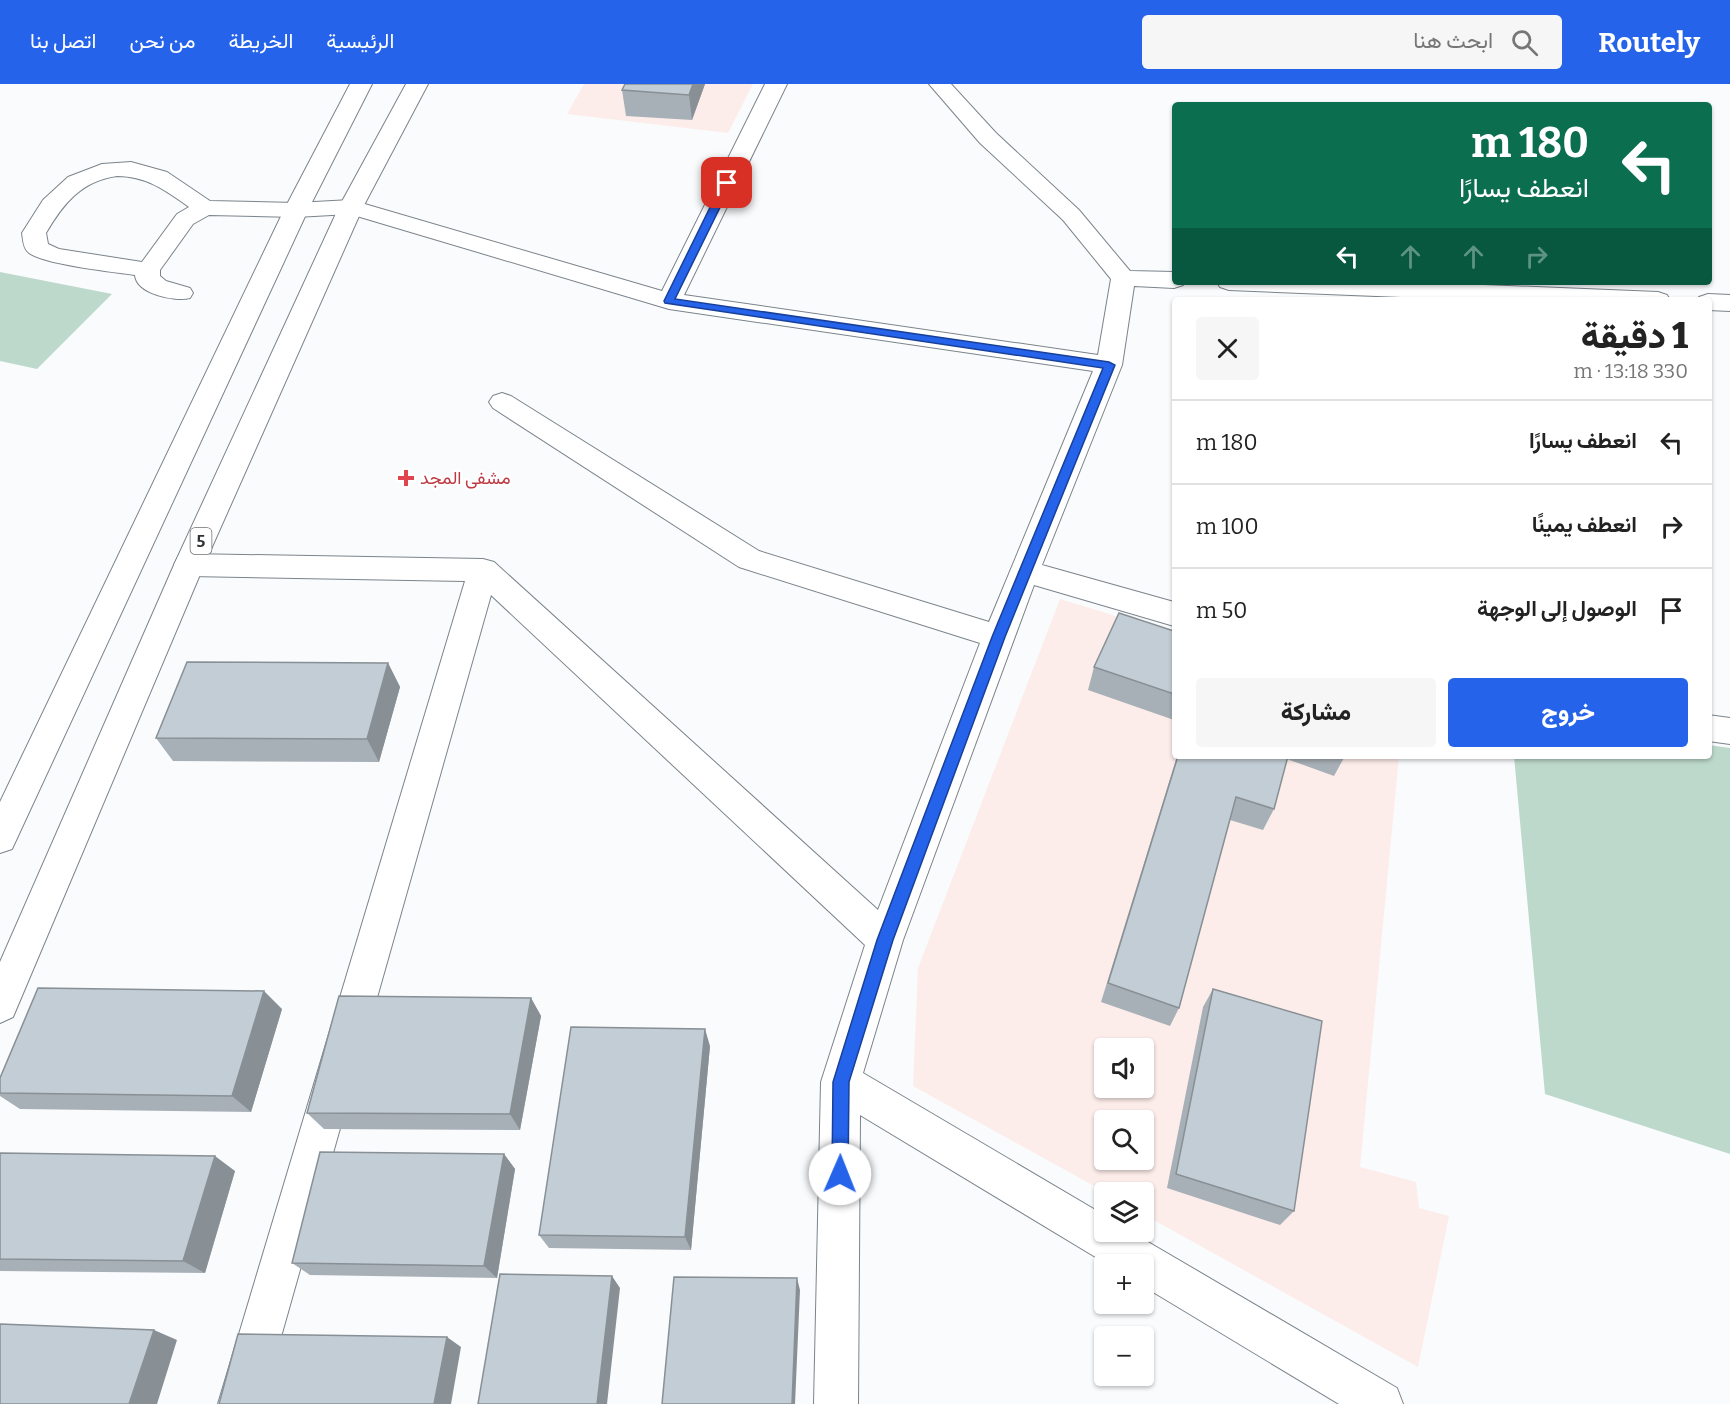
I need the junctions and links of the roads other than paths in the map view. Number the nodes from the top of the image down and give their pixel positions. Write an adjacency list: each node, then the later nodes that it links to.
1 (361, 84): 7 (street)
2 (417, 84): 5 (street, 5)
3 (776, 84): 14 (street)
4 (940, 84): 9 (street)
5 (351, 207): 7 (street); 14 (street); 19 (street, 5)
6 (205, 208): 7 (street); 8 (street); 8 (street)
7 (296, 210): 26 (street)
8 (148, 270): 12 (street)
9 (1123, 278): 10 (street); 17 (street)
10 (1172, 280)
11 (1300, 285): 13 (street)
12 (182, 293)
13 (1586, 297)
14 (669, 301): 17 (street)
15 (1712, 302): 16 (street)
16 (1730, 303)
17 (1109, 365): 21 (street)
18 (502, 402): 23 (street)
19 (189, 565): 20 (street); 28 (street, 5)
20 (483, 570): 27 (street); 30 (street)
21 (1026, 572): 22 (street); 23 (street)
22 (1172, 613)
23 (998, 637): 27 (street)
24 (1712, 729): 25 (street)
25 (1730, 731)
26 (0, 838)
27 (885, 940): 29 (street)
28 (0, 1005)
29 (841, 1082): 31 (street); 32 (street)
30 (240, 1404)
31 (836, 1404)
32 (1380, 1404)

